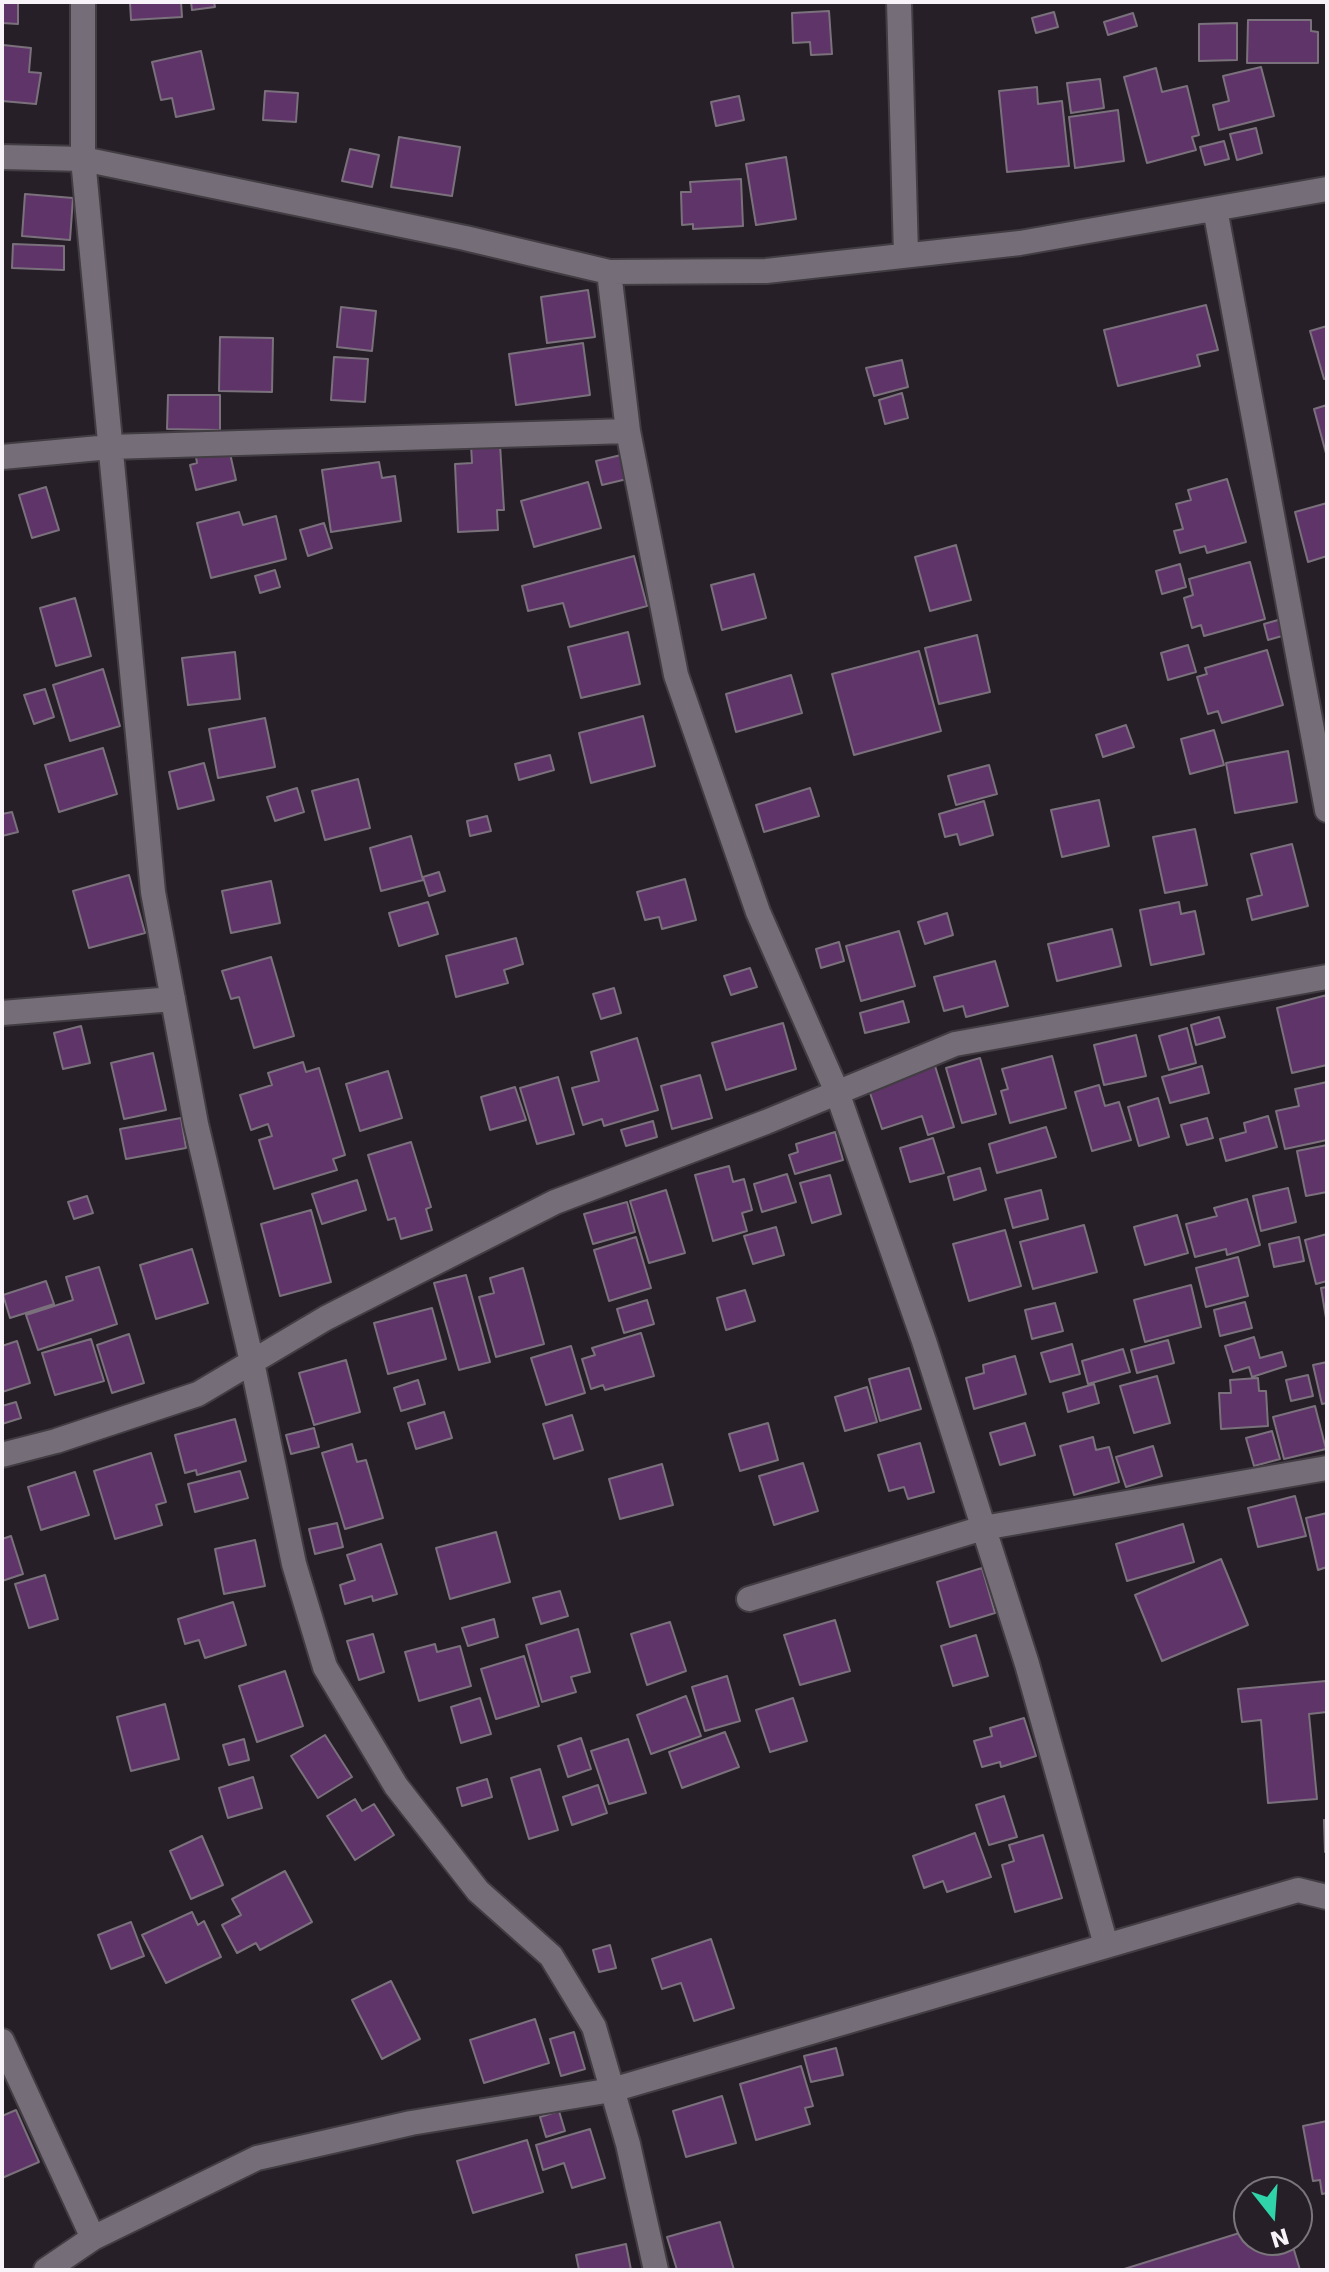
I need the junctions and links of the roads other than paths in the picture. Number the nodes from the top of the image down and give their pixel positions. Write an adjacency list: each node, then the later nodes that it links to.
1 (83, 2): 4 (street)
2 (899, 2): 7 (street)
3 (2, 157): 4 (street)
4 (83, 159): 8 (street); 10 (street)
5 (1327, 189): 6 (street)
6 (1215, 209): 7 (street); 12 (street)
7 (906, 255): 8 (street)
8 (609, 272): 9 (street)
9 (628, 431): 10 (street); 16 (street)
10 (110, 447): 11 (street); 14 (street)
11 (2, 457)
12 (1327, 810)
13 (1327, 977): 16 (street)
14 (173, 999): 15 (street); 17 (street)
15 (2, 1013)
16 (837, 1092): 17 (street); 20 (street)
17 (252, 1362): 18 (street); 25 (street)
18 (2, 1455)
19 (1327, 1468): 20 (street)
20 (983, 1528): 21 (street); 23 (street)
21 (749, 1599)
22 (1327, 1897): 23 (street)
23 (1106, 1945): 25 (street)
24 (2, 2041): 26 (street)
25 (612, 2090): 26 (street); 28 (street)
26 (93, 2238): 27 (street)
27 (46, 2270)
28 (656, 2270)

